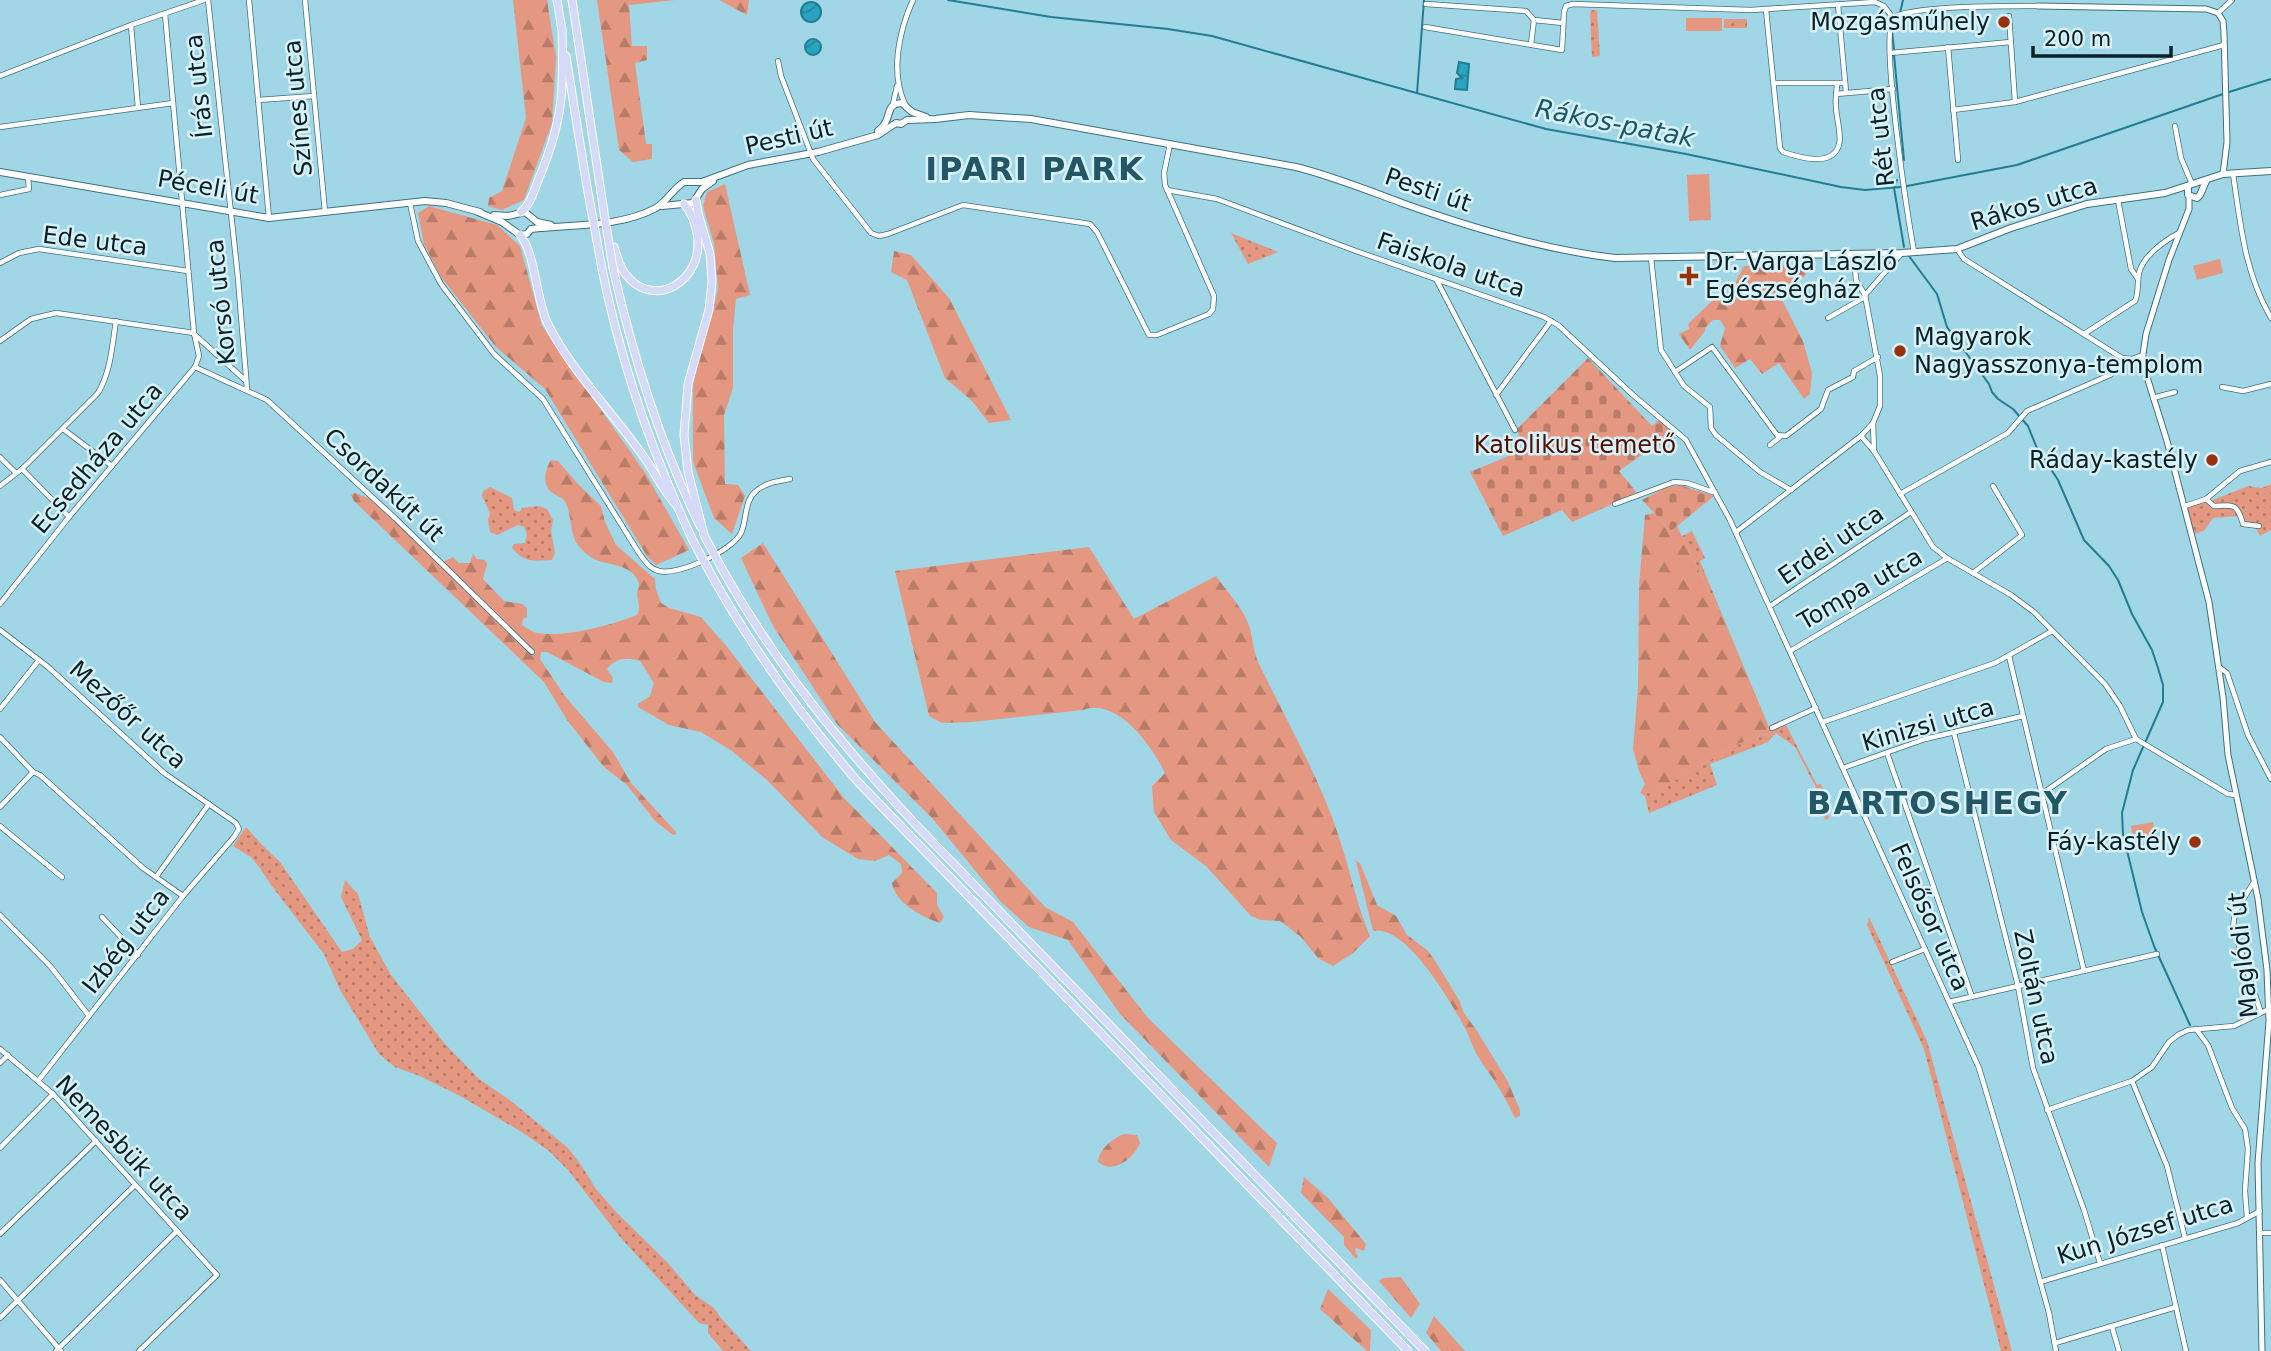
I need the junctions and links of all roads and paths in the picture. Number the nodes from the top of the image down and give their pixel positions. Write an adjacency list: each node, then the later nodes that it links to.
1 (206, 0): 14 (street); 75 (street, Írás utca)
2 (249, 0): 37 (street)
3 (305, 0): 36 (street, Színes utca)
4 (557, 0): 21 (highway)
5 (572, 0): 82 (highway)
6 (2232, 0): 13 (street)
7 (912, 2): 29 (street)
8 (1599, 2): 12 (street); 18 (street)
9 (1426, 5): 17 (street)
10 (1838, 5): 12 (street); 16 (street); 32 (street)
11 (2038, 6): 13 (street); 16 (street)
12 (1766, 9): 30 (street)
13 (2218, 13): 24 (street)
14 (165, 14): 19 (street); 39 (street)
15 (2009, 16): 22 (street)
16 (1893, 18): 26 (street, Rét utca)
17 (1534, 20): 18 (street); 23 (street)
18 (1563, 23): 23 (street)
19 (131, 25): 28 (street); 42 (street)
20 (1425, 27): 23 (street)
21 (562, 29): 78 (highway); 141 (highway, bridge)
22 (2011, 42): 25 (street); 38 (street)
23 (1531, 44)
24 (2224, 45): 38 (street); 58 (street)
25 (1948, 47): 26 (street); 43 (street)
26 (1893, 52): 33 (street, Rét utca)
27 (778, 61): 52 (street)
28 (0, 76)
29 (898, 78): 40 (street); 41 (street)
30 (1775, 83): 31 (street); 35 (street)
31 (1837, 83): 32 (street); 35 (street)
32 (1845, 83): 34 (street)
33 (1893, 89): 34 (street); 90 (street, Rét utca)
34 (1846, 92): 35 (street)
35 (1836, 94)
36 (314, 96): 37 (street); 76 (street, Színes utca)
37 (258, 100): 80 (street)
38 (2015, 102): 43 (street)
39 (173, 103): 42 (street); 71 (street)
40 (892, 106): 41 (main road); 44 (main road)
41 (907, 107): 45 (main road, Pesti út); 46 (main road)
42 (138, 108): 49 (street)
43 (1953, 110): 53 (street)
44 (889, 118): 47 (main road); 50 (main road, Pesti út)
45 (935, 119): 46 (main road, Pesti út); 51 (main road, Pesti út)
46 (907, 120): 47 (main road)
47 (896, 123): 50 (main road, Pesti út)
48 (2175, 126): 62 (street)
49 (0, 127)
50 (863, 139): 52 (main road, Pesti út)
51 (1171, 143): 64 (street); 94 (main road, Pesti út)
52 (811, 154): 57 (main road, Pesti út); 64 (street)
53 (1958, 160)
54 (2271, 171): 56 (main road, Rákos utca)
55 (0, 172): 59 (main road, Péceli út)
56 (2232, 173): 58 (main road, Rákos utca); 102 (street)
57 (724, 174): 61 (main road, Pesti út); 69 (main road)
58 (2223, 174): 60 (main road, Rákos utca)
59 (28, 176): 67 (street); 71 (main road, Péceli út)
60 (2206, 181): 62 (main road, Rákos utca); 66 (main road)
61 (693, 183): 63 (main road); 69 (main road)
62 (2192, 185): 65 (main road, Rákos utca); 66 (main road); 68 (main road)
63 (676, 190): 73 (main road); 74 (main road)
64 (1167, 190): 98 (street, Faiskola utca)
65 (2165, 193): 68 (main road, Rákos utca); 70 (main road, Rákos utca)
66 (2200, 194): 68 (main road, Rákos utca); 83 (street)
67 (0, 195)
68 (2188, 196): 83 (street)
69 (698, 197): 73 (main road); 147 (highway)
70 (2118, 199): 89 (main road, Rákos utca); 99 (street)
71 (182, 202): 75 (main road, Péceli út); 97 (street)
72 (411, 203): 76 (main road, Péceli út); 77 (main road, Péceli út); 133 (street)
73 (683, 203): 74 (main road); 82 (highway, bridge)
74 (656, 207): 84 (main road)
75 (229, 210): 80 (main road, Péceli út); 113 (street, Korsó utca)
76 (325, 212): 80 (main road, Péceli út)
77 (478, 212): 79 (main road); 85 (main road)
78 (521, 212): 79 (main road); 81 (main road)
79 (513, 215): 85 (main road)
80 (269, 218)
81 (532, 219): 84 (main road); 86 (main road)
82 (605, 219): 147 (highway, bridge)
83 (2186, 219): 87 (street)
84 (567, 227): 86 (main road)
85 (511, 228): 88 (main road)
86 (531, 229): 88 (main road)
87 (2179, 233): 99 (street); 108 (street)
88 (520, 235): 141 (highway)
89 (1957, 249): 90 (main road, Rákos utca); 106 (street)
90 (1914, 252): 92 (main road, Pesti út)
91 (1880, 253): 92 (main road, Pesti út); 93 (main road, Pesti út); 96 (street)
92 (1902, 253): 96 (street)
93 (1854, 254): 94 (main road, Pesti út); 100 (street)
94 (1651, 258): 112 (street)
95 (0, 263): 97 (street, Ede utca)
96 (1891, 266): 100 (street)
97 (188, 271): 105 (street)
98 (1436, 279): 104 (street, Faiskola utca); 118 (street)
99 (2139, 279): 106 (street)
100 (1865, 296): 101 (street); 109 (street)
101 (1828, 318)
102 (2271, 318)
103 (116, 321): 105 (street); 107 (street); 121 (street)
104 (1551, 321): 118 (street); 125 (street, Faiskola utca)
105 (194, 333): 111 (street); 113 (street)
106 (2084, 334): 110 (street)
107 (0, 341)
108 (2143, 355): 110 (street); 119 (street, Maglódi út)
109 (1878, 357): 120 (street); 124 (street)
110 (2125, 359): 138 (street)
111 (195, 367): 116 (street, Csordakút út); 130 (street, Ecsedháza utca)
112 (1675, 372): 124 (street); 136 (street)
113 (246, 381): 116 (street, Korsó utca)
114 (2271, 384): 115 (street)
115 (2222, 387)
116 (247, 390): 155 (street, Csordakút út)
117 (2175, 392): 119 (street)
118 (1496, 395): 122 (street)
119 (2153, 398): 142 (street, Maglódi út)
120 (1874, 423): 123 (street); 127 (street)
121 (63, 429): 130 (street); 131 (street)
122 (1515, 430)
123 (1861, 436): 127 (street); 136 (street)
124 (1781, 437): 126 (street)
125 (1686, 440): 137 (street, Felsősor utca)
126 (1770, 444)
127 (1874, 451): 138 (street)
128 (0, 457): 132 (street)
129 (2271, 462): 139 (street)
130 (112, 466): 144 (street, Ecsedháza utca)
131 (22, 469): 132 (street); 144 (street)
132 (16, 473): 134 (street)
133 (790, 479)
134 (0, 486)
135 (1993, 486): 149 (street)
136 (1791, 490): 146 (street)
137 (1714, 492): 140 (street); 146 (street, Felsősor utca)
138 (1900, 494): 143 (street)
139 (2206, 499): 142 (street); 145 (street)
140 (1615, 504)
141 (677, 506): 225 (highway, bridge)
142 (2185, 506): 158 (street, Maglódi út)
143 (1911, 512): 148 (street); 151 (street, Erdei utca)
144 (69, 517): 150 (street, Ecsedháza utca)
145 (2259, 526)
146 (1736, 532): 151 (street, Felsősor utca)
147 (705, 535): 226 (highway, bridge)
148 (1947, 558): 149 (street); 154 (street, Tompa utca)
149 (1973, 573): 153 (street)
150 (0, 604)
151 (1770, 606): 154 (street, Felsősor utca)
152 (1, 629): 157 (street, Mezőőr utca)
153 (2052, 631): 156 (street); 166 (street)
154 (1790, 651): 159 (street, Felsősor utca)
155 (532, 652)
156 (2009, 656): 161 (street); 162 (street)
157 (39, 660): 160 (street); 173 (street, Mezőőr utca)
158 (2221, 668): 170 (street); 172 (street, Maglódi út)
159 (1816, 708): 162 (street, Felsősor utca); 163 (street)
160 (0, 709)
161 (2023, 716): 164 (street, Kinizsi utca); 171 (street)
162 (1823, 722): 168 (street, Felsősor utca)
163 (1772, 728)
164 (1954, 733): 167 (street, Kinizsi utca); 188 (street, Zoltán utca)
165 (0, 737): 169 (street)
166 (2136, 739): 171 (street); 172 (street)
167 (1887, 754): 168 (street, Kinizsi utca); 189 (street)
168 (1843, 768): 183 (street, Felsősor utca)
169 (33, 772): 174 (street); 178 (street)
170 (2271, 779)
171 (2043, 793): 187 (street)
172 (2236, 795): 179 (street, Maglódi út)
173 (209, 804): 175 (street, Mezőőr utca); 178 (street)
174 (0, 807)
175 (236, 823): 180 (street, Izbég utca)
176 (0, 826): 177 (street)
177 (62, 877)
178 (156, 877): 180 (street)
179 (2254, 882): 190 (street, Maglódi út); 193 (street)
180 (183, 896): 185 (street, Izbég utca)
181 (0, 915): 194 (street)
182 (102, 917): 185 (street)
183 (1925, 949): 186 (street); 191 (street, Felsősor utca)
184 (2157, 954): 187 (street)
185 (138, 956): 194 (street, Izbég utca)
186 (1892, 962)
187 (2084, 971): 188 (street)
188 (2018, 986): 189 (street); 203 (street, Zoltán utca)
189 (1972, 997): 191 (street)
190 (2270, 999): 192 (street, Maglódi út)
191 (1949, 1002): 217 (street, Felsősor utca)
192 (2269, 1009): 193 (street); 195 (street, Maglódi út)
193 (2261, 1013): 196 (street)
194 (89, 1016): 200 (street, Izbég utca)
195 (2270, 1023): 207 (street, Maglódi út)
196 (2196, 1029): 201 (street); 208 (street)
197 (0, 1049): 198 (street, Nemesbük utca)
198 (8, 1055): 199 (street); 200 (street, Nemesbük utca)
199 (0, 1063)
200 (38, 1081): 202 (street, Nemesbük utca)
201 (2132, 1081): 203 (street); 213 (street)
202 (53, 1094): 204 (street, Nemesbük utca); 205 (street)
203 (2047, 1110): 215 (street, Zoltán utca)
204 (96, 1141): 206 (street, Nemesbük utca); 212 (street)
205 (0, 1148)
206 (135, 1185): 209 (street, Nemesbük utca); 218 (street)
207 (2260, 1211): 208 (street, Kun József utca); 210 (street, Maglódi út)
208 (2247, 1217): 213 (street, Kun József utca)
209 (177, 1231): 223 (street); 224 (street, Nemesbük utca)
210 (2261, 1233): 211 (street); 230 (street, Maglódi út)
211 (2271, 1233)
212 (0, 1234)
213 (2185, 1238): 214 (street, Kun József utca)
214 (2162, 1245): 215 (street, Kun József utca); 219 (street)
215 (2100, 1263): 217 (street, Kun József utca)
216 (0, 1280): 218 (street)
217 (2040, 1282): 222 (street, Felsősor utca)
218 (18, 1301): 220 (street); 223 (street)
219 (2176, 1307): 221 (street); 229 (street)
220 (0, 1318)
221 (2112, 1327): 222 (street); 228 (street)
222 (2055, 1343): 227 (street, Felsősor utca)
223 (58, 1350)
224 (139, 1351)
225 (1408, 1351)
226 (1426, 1351)
227 (2056, 1351)
228 (2119, 1351)
229 (2186, 1351)
230 (2262, 1351)

